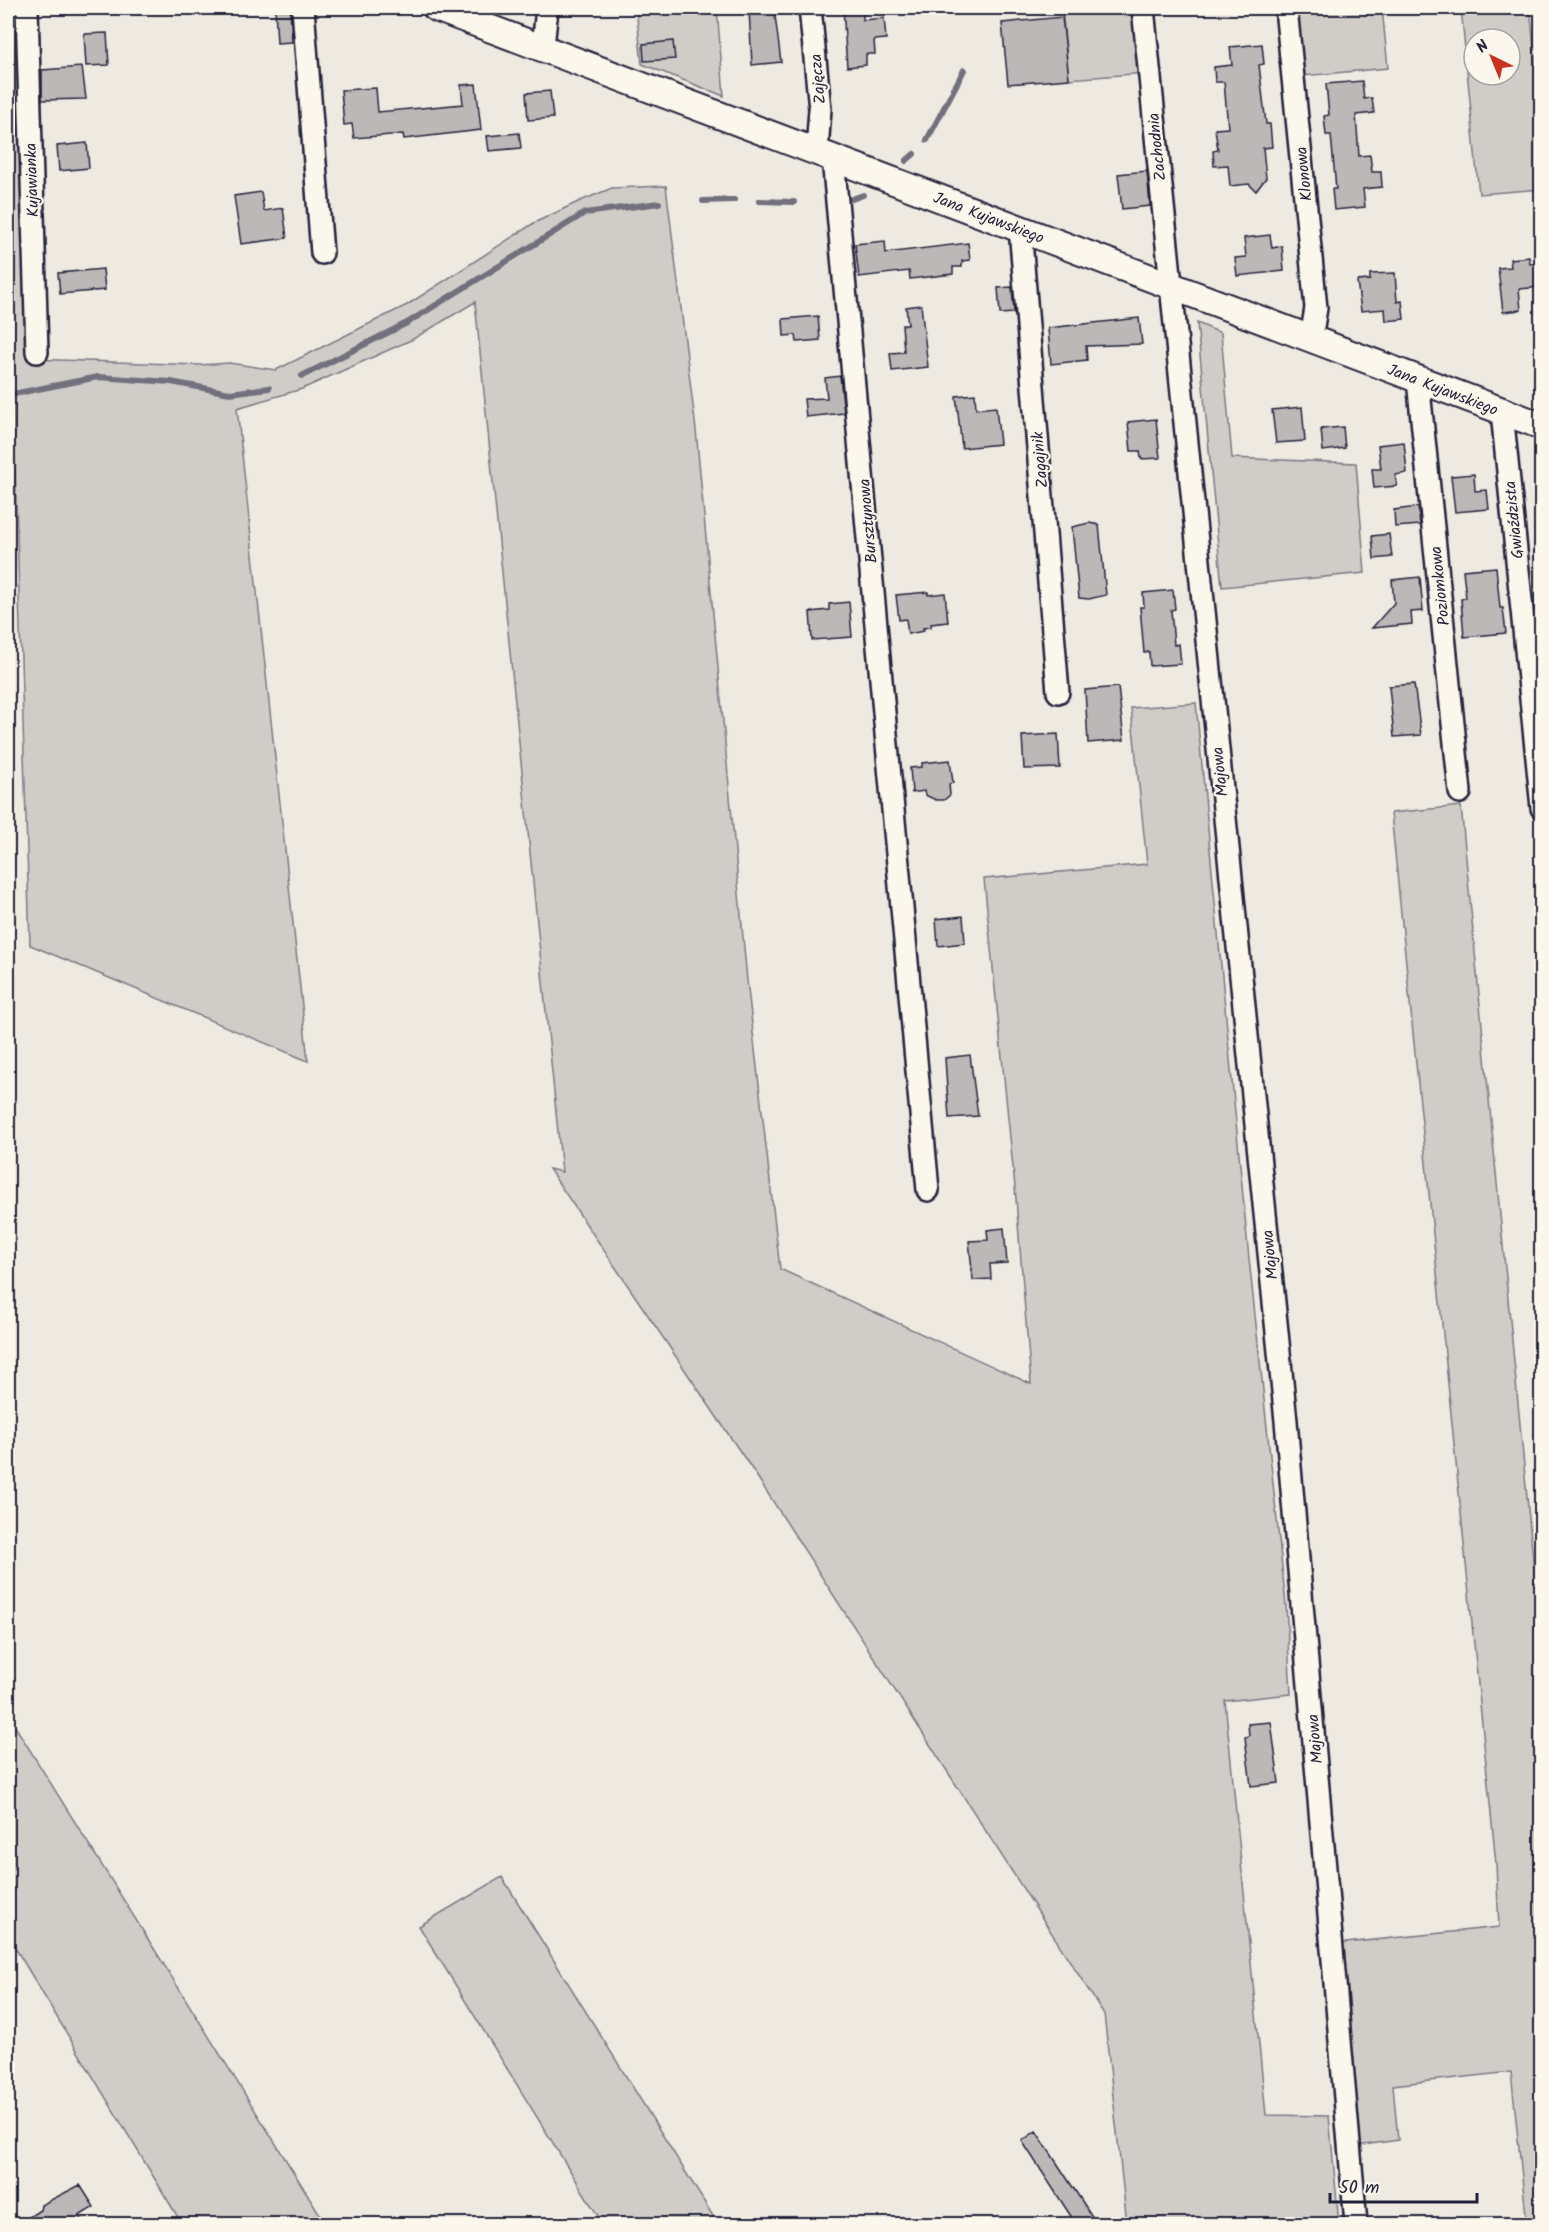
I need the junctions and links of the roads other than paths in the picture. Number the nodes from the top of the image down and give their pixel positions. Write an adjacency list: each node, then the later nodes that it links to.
1 (27, 8): 14 (street, Kujawianka)
2 (303, 8): 11 (street)
3 (436, 8): 8 (main road, Jana Kujawskiego)
4 (548, 8): 8 (street)
5 (810, 8): 9 (street, Zajęcza)
6 (1143, 8): 12 (street, Zachodnia)
7 (1286, 8): 13 (street, Klonowa)
8 (543, 47): 9 (main road, Jana Kujawskiego)
9 (825, 154): 10 (main road, Jana Kujawskiego); 21 (street, Bursztynowa)
10 (1020, 228): 12 (main road, Jana Kujawskiego); 18 (street, Zagajnik)
11 (322, 253)
12 (1172, 286): 13 (main road, Jana Kujawskiego); 22 (street, Majowa)
13 (1311, 339): 15 (main road, Jana Kujawskiego)
14 (37, 352)
15 (1418, 380): 16 (main road, Jana Kujawskiego); 19 (street, Poziomkowa)
16 (1502, 412): 17 (main road, Jana Kujawskiego); 20 (street, Gwiaździsta)
17 (1542, 426)
18 (1058, 692)
19 (1460, 792)
20 (1542, 808)
21 (928, 1190)
22 (1356, 2224)

